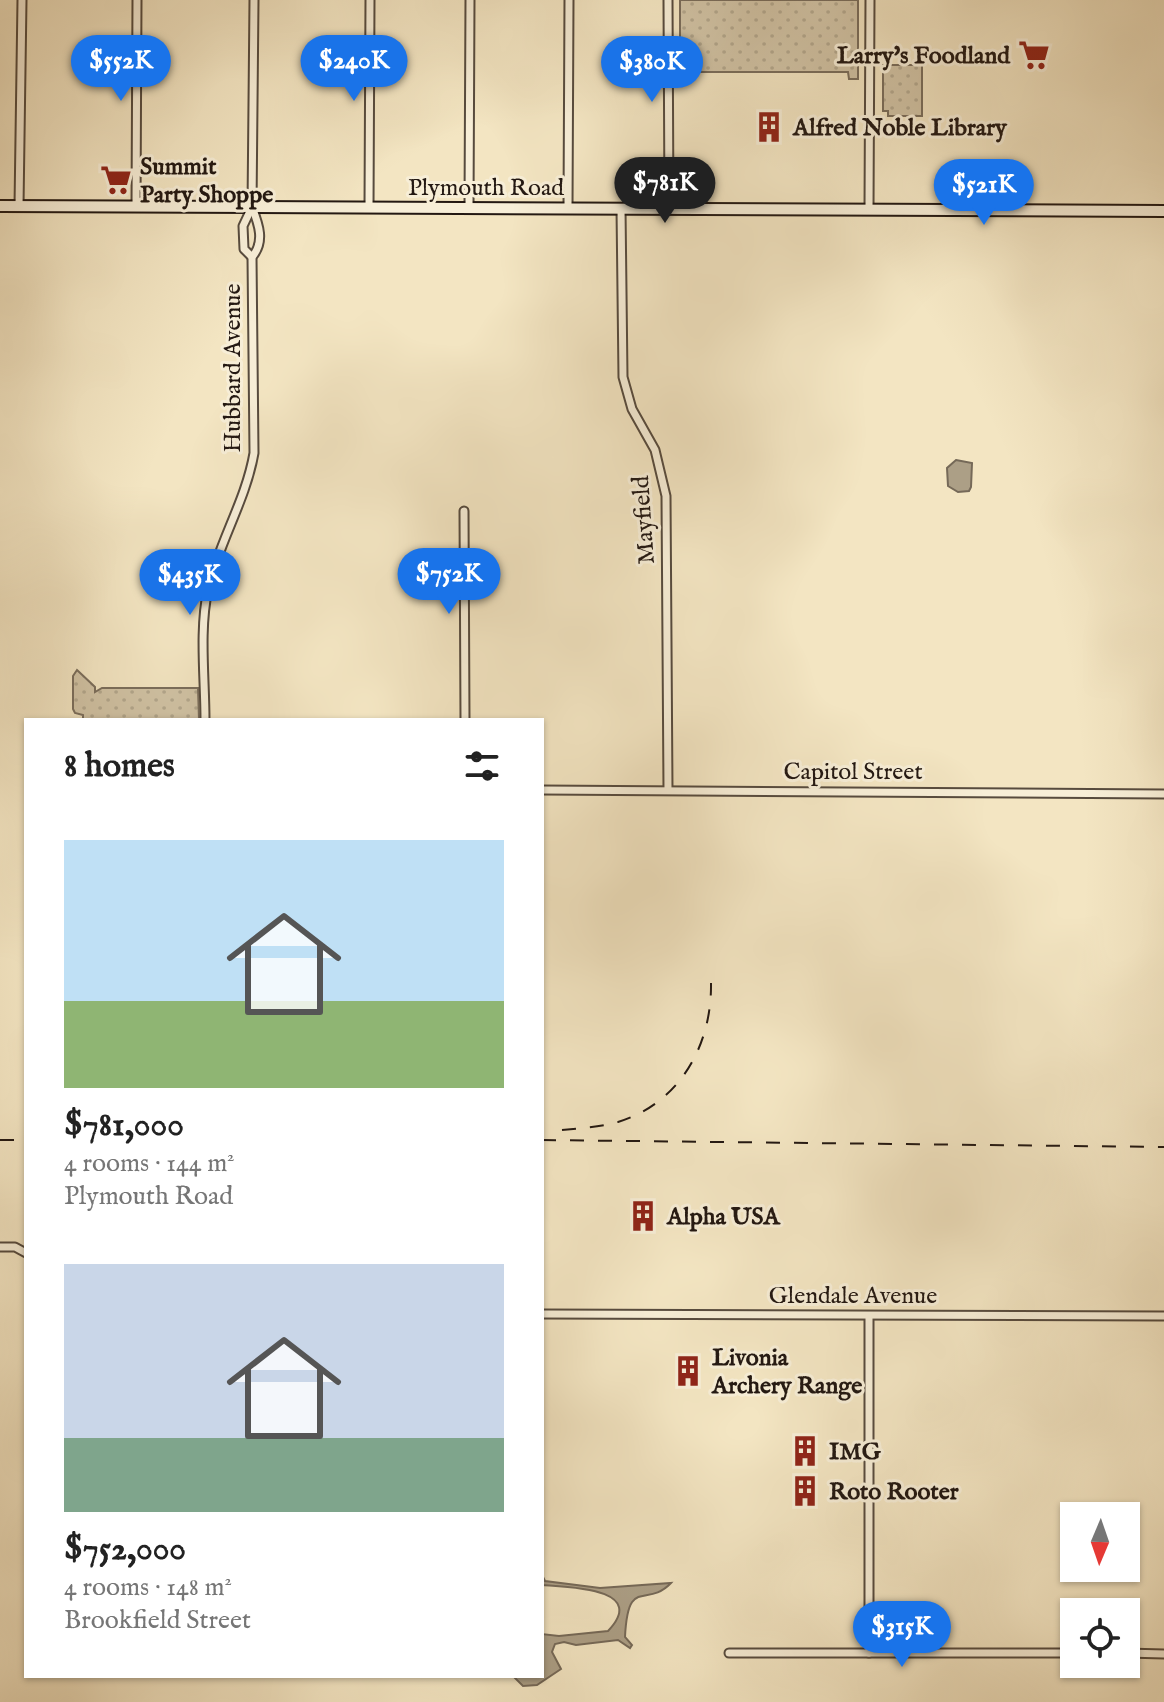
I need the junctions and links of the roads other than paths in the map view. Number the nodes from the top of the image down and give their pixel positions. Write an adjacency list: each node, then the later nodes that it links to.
1 (22, 0): 10 (street)
2 (137, 0): 11 (street)
3 (254, 0): 12 (street)
4 (370, 0): 13 (street)
5 (470, 0): 14 (street)
6 (569, 0): 15 (street)
7 (668, 0): 17 (street)
8 (870, 0): 18 (street)
9 (0, 206): 10 (main road, Plymouth Road)
10 (19, 206): 11 (main road, Plymouth Road)
11 (136, 207): 12 (main road, Plymouth Road)
12 (252, 207): 13 (main road, Plymouth Road); 20 (street, Hubbard Avenue); 20 (street, Hubbard Avenue)
13 (369, 207): 14 (main road, Plymouth Road)
14 (469, 207): 15 (main road, Plymouth Road)
15 (568, 208): 16 (main road, Plymouth Road)
16 (621, 208): 17 (main road, Plymouth Road); 25 (street, Mayfield)
17 (669, 208): 18 (main road, Plymouth Road)
18 (869, 209): 19 (main road, Plymouth Road)
19 (1164, 211)
20 (252, 257): 22 (street, Hubbard Avenue)
21 (464, 511): 23 (street)
22 (205, 718)
23 (465, 718)
24 (544, 790): 25 (street, Capitol Street)
25 (668, 790): 26 (street, Capitol Street)
26 (1164, 794)
27 (0, 1247): 28 (street)
28 (24, 1252)
29 (544, 1314): 30 (street, Glendale Avenue)
30 (869, 1316): 31 (street, Glendale Avenue); 33 (street)
31 (1164, 1316)
32 (729, 1653): 33 (street)
33 (869, 1653): 34 (street)
34 (1060, 1653)
35 (1140, 1653): 36 (street)
36 (1164, 1654)

